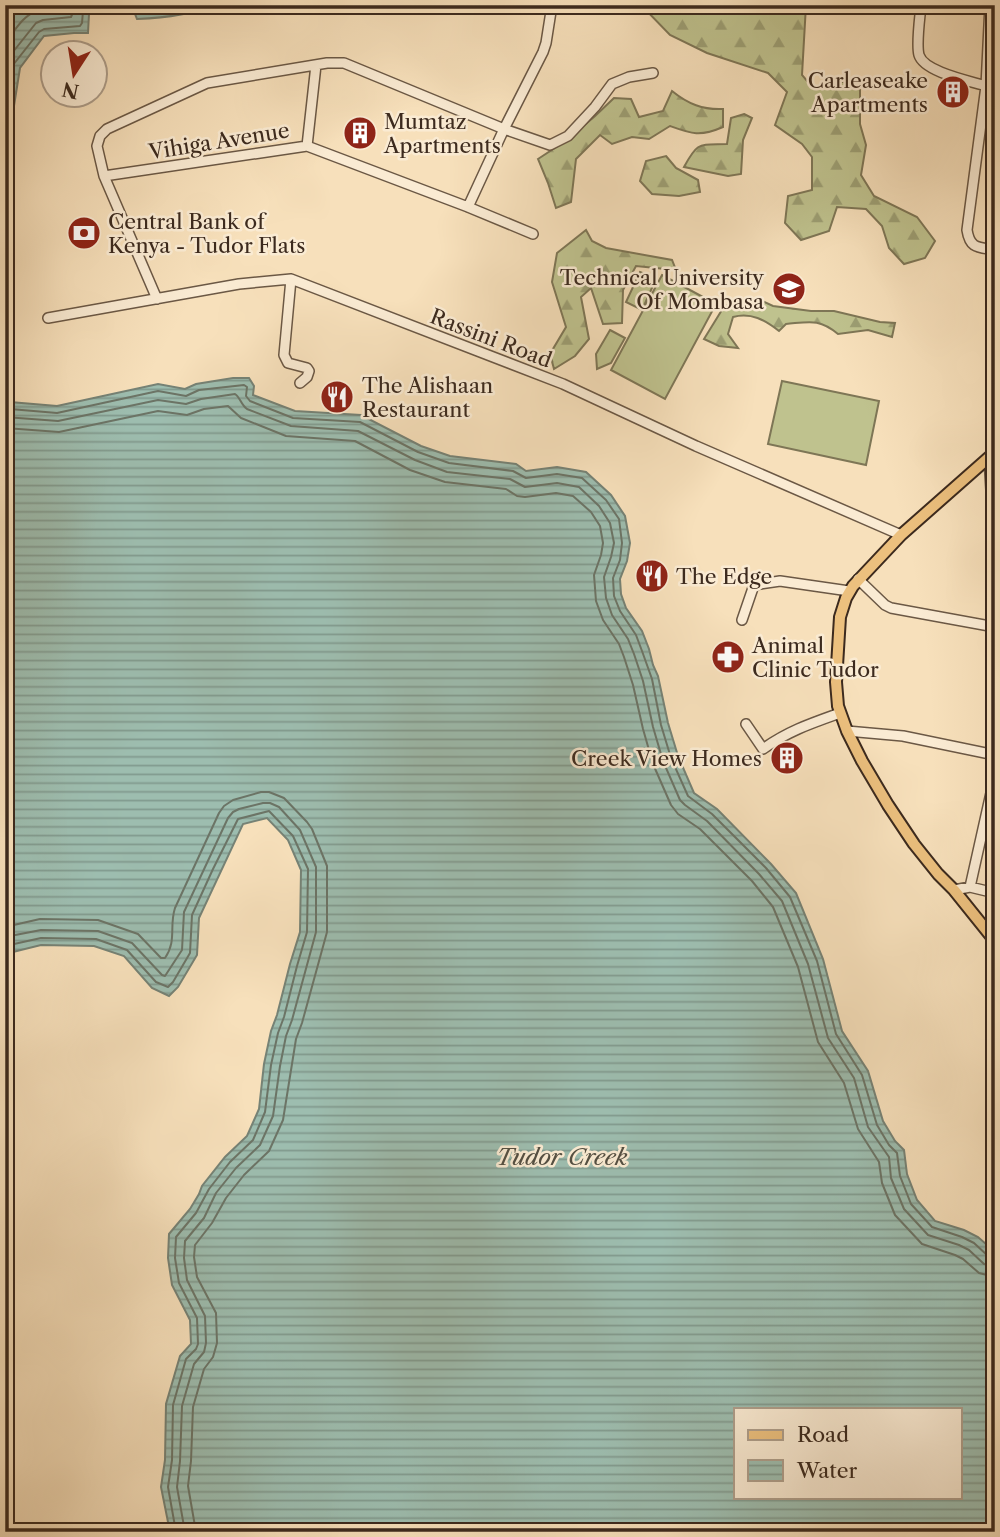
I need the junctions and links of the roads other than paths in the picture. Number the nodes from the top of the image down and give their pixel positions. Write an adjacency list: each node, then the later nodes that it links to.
1 (552, 5): 7 (street)
2 (921, 5): 6 (street)
3 (990, 5): 6 (street)
4 (316, 65): 7 (street); 8 (street); 9 (street)
5 (653, 74): 7 (street)
6 (986, 86): 12 (street)
7 (504, 129): 10 (street)
8 (307, 146): 9 (street, Vihiga Avenue); 10 (street, Vihiga Avenue)
9 (104, 176): 14 (street)
10 (468, 207): 11 (street, Vihiga Avenue)
11 (533, 234)
12 (995, 250)
13 (291, 279): 14 (street, Rassini Road); 16 (street); 18 (street, Rassini Road)
14 (158, 299): 15 (street, Rassini Road)
15 (48, 318)
16 (300, 383)
17 (992, 455): 18 (main road); 19 (street)
18 (901, 535): 20 (main road)
19 (995, 556)
20 (858, 579): 21 (main road); 23 (street)
21 (849, 591): 22 (street); 24 (main road)
22 (742, 620)
23 (995, 627)
24 (840, 713): 25 (street); 26 (main road)
25 (746, 724)
26 (847, 731): 27 (street); 30 (main road)
27 (995, 755)
28 (995, 775): 29 (street)
29 (970, 887): 30 (street); 31 (street)
30 (954, 890): 32 (main road)
31 (995, 893)
32 (995, 941)

